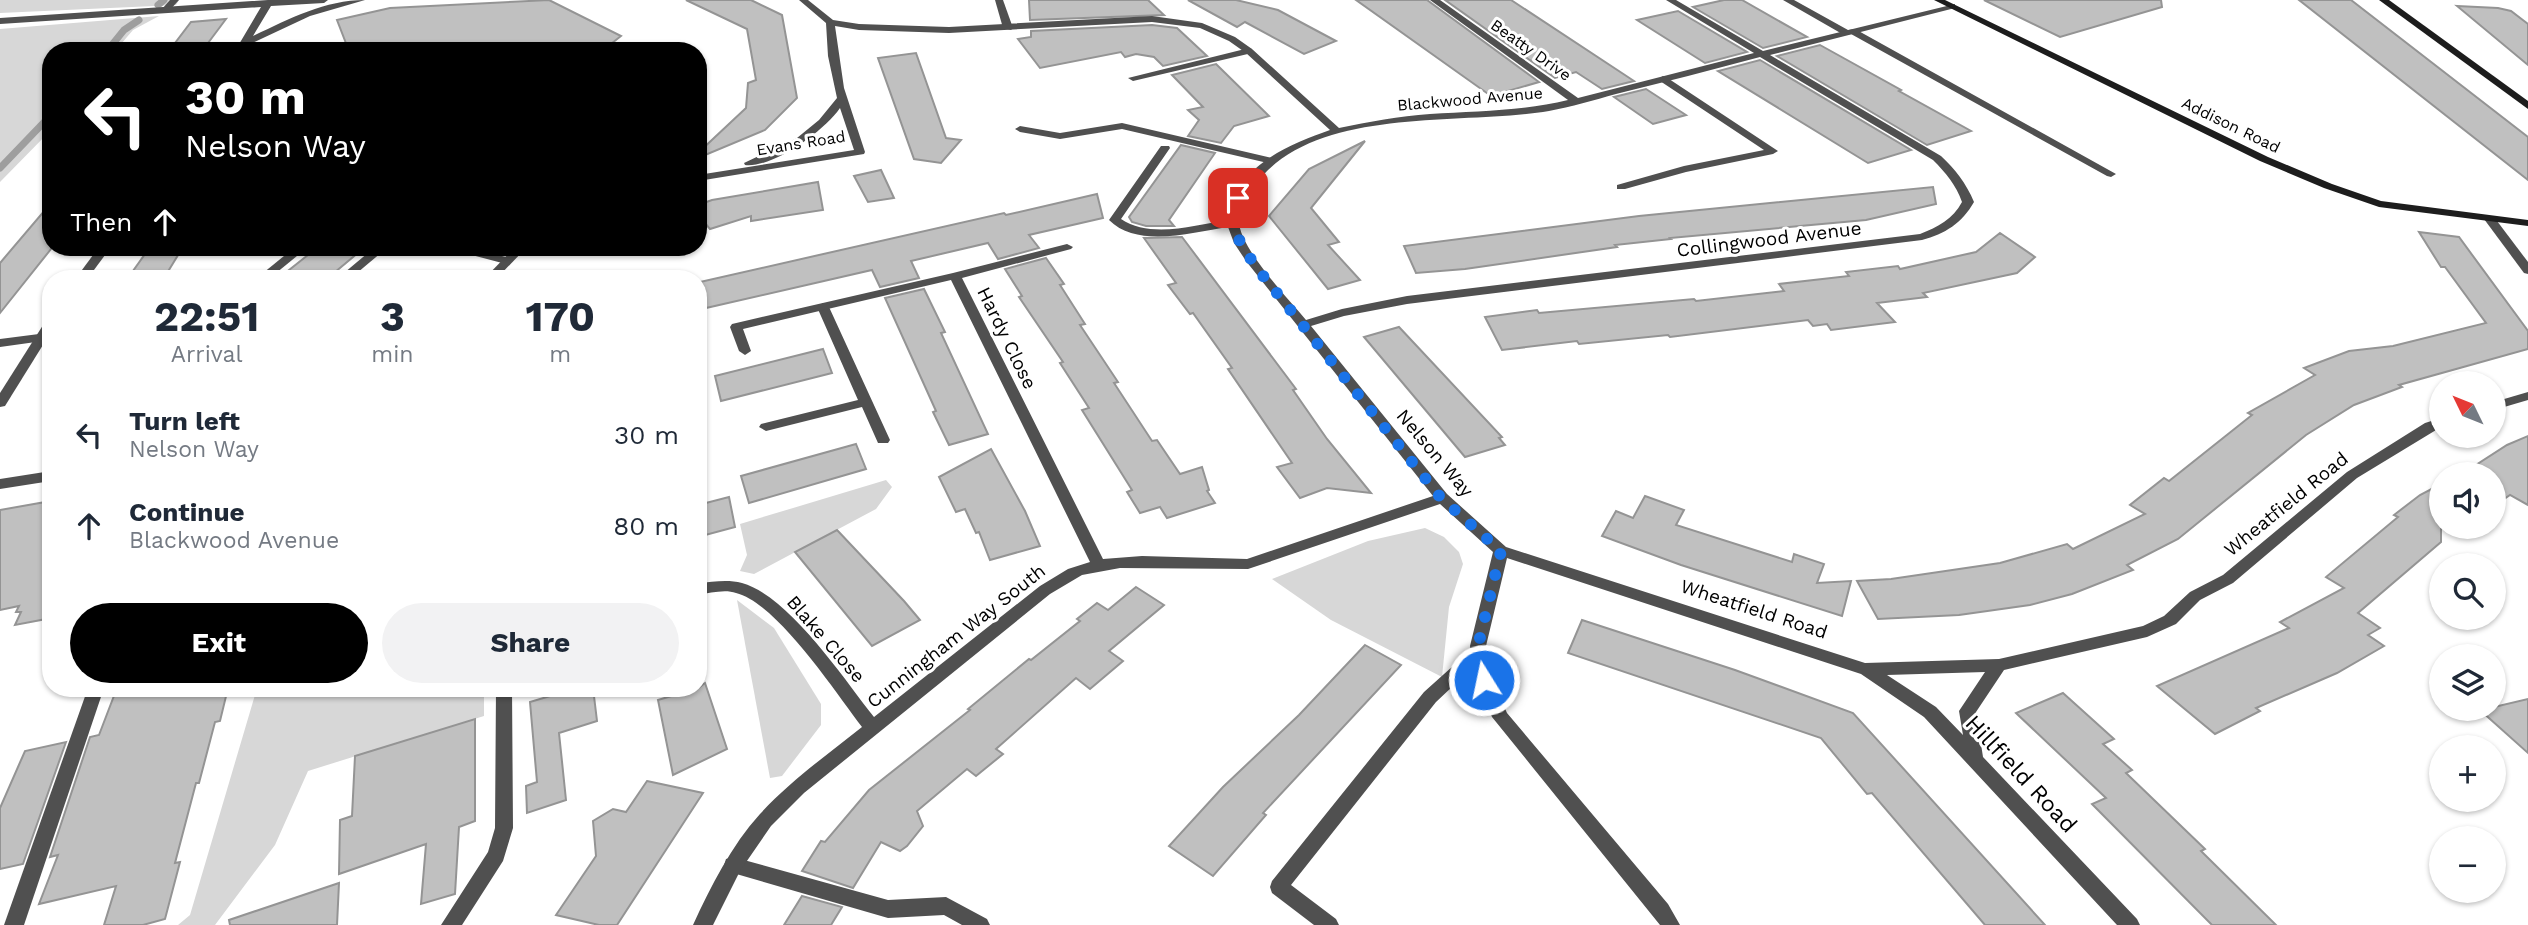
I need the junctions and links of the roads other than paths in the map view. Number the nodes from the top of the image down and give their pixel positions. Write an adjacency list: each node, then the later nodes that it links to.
1 (175, 0): 14 (street)
2 (324, 0): 11 (street)
3 (361, 0): 20 (street)
4 (803, 0): 16 (street)
5 (999, 0): 17 (street)
6 (1434, 0): 26 (street, Beatty Drive)
7 (1670, 0): 22 (street, Collingwood Avenue)
8 (1787, 0): 18 (street)
9 (1938, 0): 13 (street, Addison Road)
10 (2383, 0): 27 (street)
11 (289, 1): 12 (street)
12 (268, 3): 14 (street); 19 (street)
13 (1952, 6): 18 (street, Blackwood Avenue); 36 (street, Addison Road)
14 (166, 9): 15 (street)
15 (0, 21)
16 (830, 22): 17 (street); 25 (street, Evans Road)
17 (1008, 28): 21 (street)
18 (1850, 32): 22 (street, Blackwood Avenue); 33 (street)
19 (246, 42)
20 (253, 42)
21 (1249, 51): 23 (street); 29 (street)
22 (1761, 54): 24 (street, Blackwood Avenue); 51 (street, Collingwood Avenue)
23 (1133, 78)
24 (1663, 79): 26 (street, Blackwood Avenue); 35 (street)
25 (841, 100): 32 (street); 32 (street, Evans Road)
26 (1576, 101): 29 (street, Blackwood Avenue)
27 (2528, 106)
28 (1020, 129): 31 (street)
29 (1336, 130): 31 (street, Blackwood Avenue)
30 (1165, 148): 37 (street)
31 (1272, 161): 37 (street, Blackwood Avenue)
32 (725, 172): 34 (street, Evans Road)
33 (2111, 174)
34 (707, 176)
35 (1621, 187)
36 (2490, 219): 38 (street, Addison Road); 48 (street)
37 (1233, 223): 51 (street)
38 (2528, 223)
39 (1067, 247): 49 (street)
40 (291, 256): 45 (street)
41 (371, 256): 46 (street)
42 (490, 256): 44 (street)
43 (511, 256): 44 (street)
44 (506, 260): 47 (street)
45 (273, 270)
46 (354, 270)
47 (498, 270)
48 (2528, 270)
49 (955, 276): 50 (street, Hardy Close); 67 (street, Hardy Close)
50 (823, 307): 55 (street, Hardy Close); 57 (street)
51 (1305, 324): 65 (street, Nelson Way)
52 (42, 334): 53 (street)
53 (39, 338): 54 (street); 59 (street)
54 (0, 343)
55 (745, 351)
56 (2528, 396): 58 (street)
57 (866, 402): 60 (street); 62 (street)
58 (2506, 402)
59 (0, 403)
60 (766, 427)
61 (2429, 427): 70 (street, Wheatfield Road)
62 (883, 440)
63 (42, 477): 64 (street)
64 (0, 484)
65 (1441, 498): 66 (street, Nelson Way); 67 (street, Cunningham Way South)
66 (1501, 551): 69 (street); 71 (street, Wheatfield Road)
67 (1099, 565): 74 (street, Cunningham Way South)
68 (707, 589): 74 (street, Blake Close)
69 (1479, 652): 81 (street); 82 (street)
70 (1999, 665): 71 (street, Wheatfield Road); 75 (street)
71 (1866, 669): 75 (street, Hillfield Road)
72 (93, 697): 77 (street)
73 (504, 697): 78 (street)
74 (873, 728): 76 (street, Cunningham Way South)
75 (1975, 760): 83 (street, Hillfield Road)
76 (733, 865): 79 (street, Cunningham Way South); 80 (street)
77 (14, 925)
78 (451, 925)
79 (703, 925)
80 (980, 925)
81 (1329, 925)
82 (1670, 925)
83 (2130, 925)

